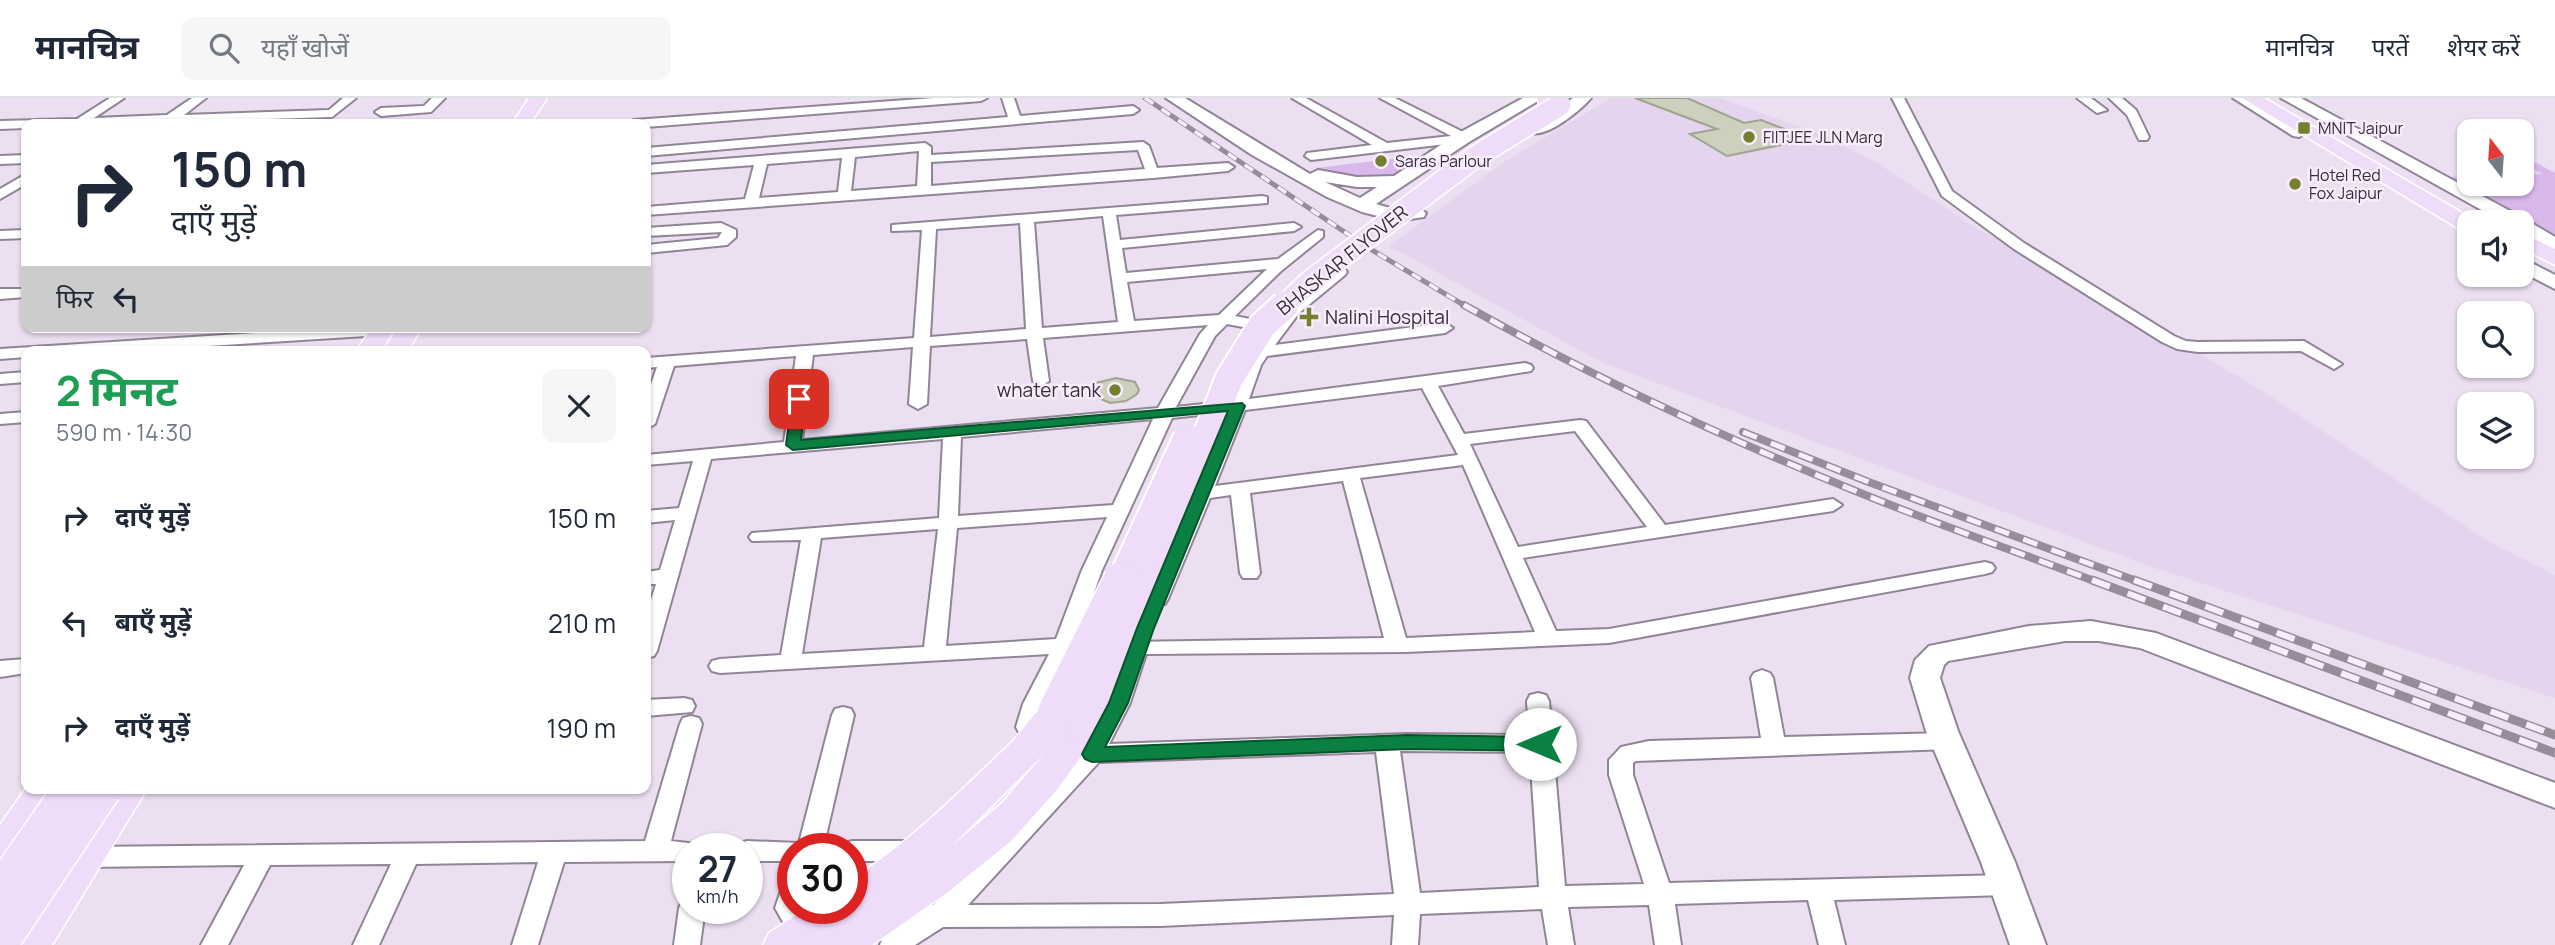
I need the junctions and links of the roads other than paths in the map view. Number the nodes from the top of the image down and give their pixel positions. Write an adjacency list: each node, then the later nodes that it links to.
1 (118, 98): 28 (street)
2 (200, 98): 29 (street)
3 (278, 98): 27 (street)
4 (350, 98): 27 (street)
5 (439, 98): 25 (street)
6 (538, 98): 31 (main road)
7 (558, 98): 32 (main road)
8 (981, 98): 22 (street)
9 (1008, 98): 33 (street)
10 (1174, 98): 61 (street)
11 (1190, 98): 53 (street)
12 (1298, 98): 41 (street)
13 (1386, 98): 39 (street)
14 (1898, 98): 106 (street)
15 (2083, 98): 24 (street)
16 (2115, 98): 38 (street)
17 (2241, 98): 42 (street)
18 (2251, 98): 42 (main road)
19 (2275, 98): 62 (main road)
20 (2289, 98): 63 (street)
21 (1557, 99): 39 (street); 66 (street); 154 (main road, BHASKAR FLYOVER, bridge)
22 (838, 109): 26 (street); 37 (street)
23 (1133, 110): 33 (street)
24 (2101, 110)
25 (381, 111)
26 (782, 113): 34 (street); 40 (street)
27 (258, 115): 30 (street)
28 (84, 119)
29 (170, 119)
30 (222, 119)
31 (524, 119)
32 (544, 119)
33 (1016, 120): 37 (street)
34 (651, 123)
35 (21, 124): 36 (street)
36 (0, 125)
37 (837, 135): 40 (street)
38 (2143, 137)
39 (1463, 138): 41 (street); 54 (street)
40 (779, 140): 43 (street)
41 (1385, 146): 45 (street)
42 (2334, 149): 68 (main road); 70 (street)
43 (651, 152)
44 (849, 153): 47 (street); 49 (street); 58 (street)
45 (1311, 156)
46 (21, 159): 48 (street)
47 (925, 159): 52 (street); 56 (street)
48 (0, 160)
49 (762, 160): 51 (street); 60 (street)
50 (1228, 167): 52 (street)
51 (651, 169)
52 (1153, 174): 56 (street)
53 (1318, 175): 54 (street); 61 (street)
54 (1400, 180): 61 (street)
55 (21, 181): 57 (street)
56 (925, 190): 58 (street)
57 (0, 195)
58 (844, 195): 60 (street)
59 (1262, 200): 65 (street)
60 (751, 203): 64 (street)
61 (1362, 205): 66 (street)
62 (2472, 210)
63 (2493, 210)
64 (651, 211)
65 (1109, 212): 67 (street); 78 (street)
66 (1414, 215)
67 (1027, 217): 69 (street); 96 (street)
68 (2457, 218)
69 (929, 226): 72 (street); 98 (street)
70 (2457, 226)
71 (1294, 227): 78 (street)
72 (897, 228)
73 (651, 232): 81 (street)
74 (2534, 233): 79 (street)
75 (21, 234): 77 (street)
76 (1318, 234): 83 (street)
77 (0, 235)
78 (1114, 245): 88 (street)
79 (2555, 245)
80 (2534, 246): 82 (main road)
81 (651, 248)
82 (2555, 258)
83 (1284, 263): 88 (street); 92 (street)
84 (2534, 263): 87 (main road)
85 (2534, 271): 89 (street)
86 (1340, 272): 95 (street)
87 (2555, 275)
88 (1119, 278): 93 (street)
89 (2555, 283)
90 (21, 293): 91 (street)
91 (0, 294)
92 (1223, 319): 93 (street); 95 (street); 115 (street)
93 (1127, 327): 96 (street)
94 (1446, 328): 101 (street)
95 (1279, 329): 101 (street)
96 (1034, 334): 98 (street); 110 (street)
97 (387, 336): 99 (street)
98 (923, 342): 100 (street); 112 (street)
99 (163, 346)
100 (805, 352): 104 (street); 120 (street)
101 (1262, 352): 113 (street)
102 (21, 353): 103 (street)
103 (0, 354)
104 (667, 361): 105 (street); 114 (street)
105 (651, 363)
106 (2334, 364)
107 (1525, 368): 111 (street)
108 (21, 377): 109 (street)
109 (0, 379)
110 (1041, 381)
111 (1429, 383): 113 (street); 119 (street)
112 (918, 404)
113 (1237, 406): 115 (street); 126 (street)
114 (651, 409)
115 (1165, 414): 118 (street); 128 (street)
116 (21, 417): 117 (street)
117 (0, 419)
118 (952, 432): 120 (street); 131 (street)
119 (1459, 440): 123 (street); 132 (street)
120 (793, 445): 121 (street)
121 (704, 454): 122 (street); 129 (street)
122 (651, 459)
123 (1469, 459): 124 (street); 135 (street)
124 (1350, 474): 125 (street); 142 (street)
125 (1240, 488): 126 (street); 137 (street)
126 (1203, 493): 144 (street)
127 (1833, 505): 132 (street)
128 (1120, 510): 131 (street); 143 (street)
129 (687, 513): 130 (street); 138 (street)
130 (651, 517)
131 (948, 525): 133 (street); 145 (street)
132 (1660, 531): 135 (street)
133 (812, 534): 134 (street); 146 (street)
134 (759, 537)
135 (1511, 554): 141 (street)
136 (1985, 568): 141 (street)
137 (1250, 573)
138 (668, 576): 139 (street); 140 (street)
139 (651, 578)
140 (651, 633)
141 (1549, 639): 142 (street)
142 (1396, 645): 144 (street)
143 (1064, 646): 145 (street); 154 (street)
144 (1138, 647): 154 (street)
145 (934, 653): 146 (street)
146 (790, 663): 147 (street)
147 (720, 666)
148 (21, 667): 149 (street)
149 (0, 669)
150 (1762, 678): 158 (street)
151 (1538, 701): 157 (street)
152 (651, 709): 168 (street)
153 (843, 715): 164 (street)
154 (1067, 737): 156 (street); 167 (main road); 180 (street); 184 (main road)
155 (1947, 741): 158 (street); 163 (street); 174 (street)
156 (1387, 743): 157 (street); 179 (street)
157 (1540, 744): 178 (street)
158 (1774, 747): 177 (street)
159 (51, 794): 171 (main road)
160 (52, 794): 176 (main road, bridge)
161 (100, 794): 186 (main road, bridge)
162 (126, 794): 173 (main road)
163 (2555, 796)
164 (814, 833)
165 (672, 851): 168 (street)
166 (868, 851): 167 (street)
167 (922, 851): 184 (main road)
168 (654, 852): 169 (street)
169 (554, 853): 170 (street); 190 (street)
170 (408, 854): 172 (street); 189 (street)
171 (0, 855)
172 (262, 856): 173 (street); 188 (street)
173 (86, 857): 187 (main road)
174 (2007, 886): 175 (street); 196 (street)
175 (1819, 890): 177 (street); 195 (street)
176 (0, 892)
177 (1660, 894): 178 (street); 194 (street)
178 (1553, 897): 179 (street); 193 (street)
179 (1408, 904): 180 (street); 192 (street)
180 (940, 915): 184 (street)
181 (690, 924): 191 (street)
182 (798, 924): 185 (street)
183 (824, 924): 185 (main road)
184 (888, 929): 185 (main road)
185 (808, 941)
186 (0, 943)
187 (30, 945)
188 (215, 945)
189 (366, 945)
190 (525, 945)
191 (688, 945)
192 (1405, 945)
193 (1561, 945)
194 (1668, 945)
195 (1832, 945)
196 (2028, 945)

